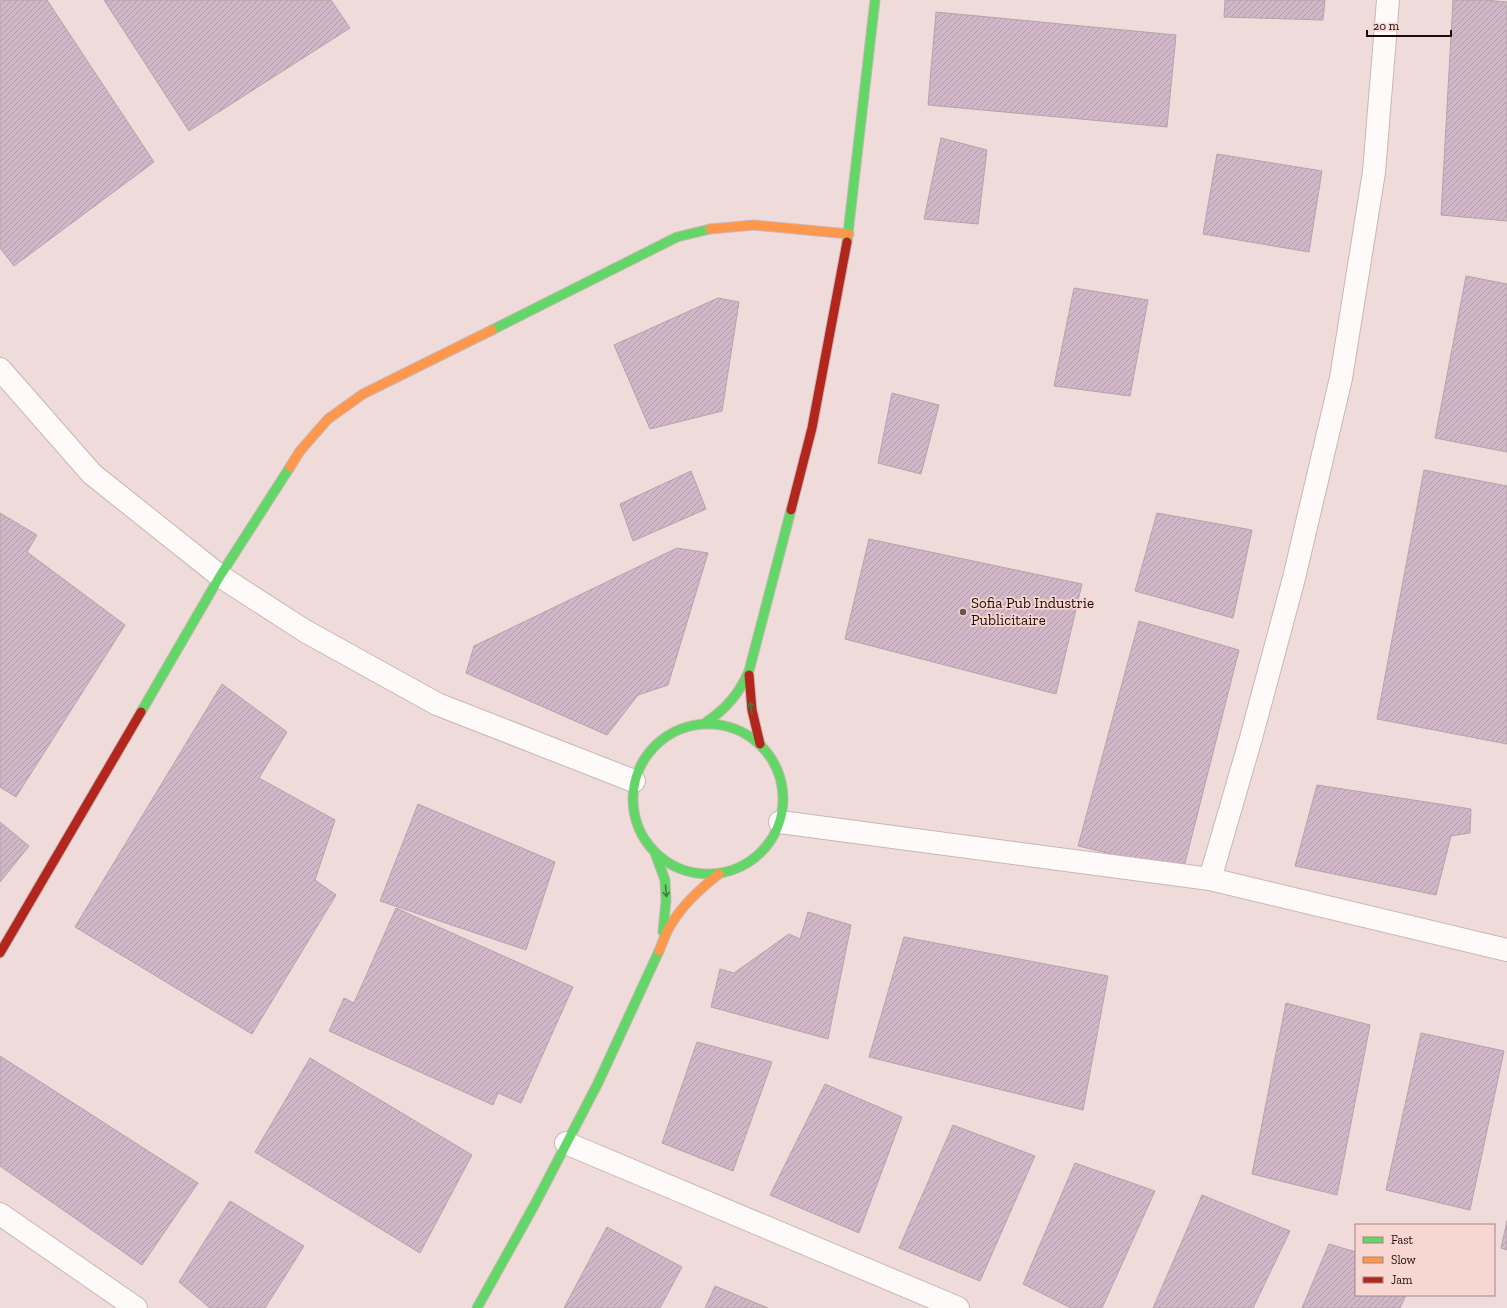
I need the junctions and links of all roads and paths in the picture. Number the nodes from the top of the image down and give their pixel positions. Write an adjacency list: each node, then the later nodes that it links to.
1 (875, 0): 3 (street)
2 (1388, 0): 13 (street)
3 (849, 234): 5 (street); 6 (street)
4 (0, 369): 5 (street)
5 (220, 576): 9 (street); 16 (street)
6 (749, 671): 7 (street); 8 (street, one-way to 6)
7 (705, 722): 8 (street); 9 (street)
8 (760, 744): 10 (street)
9 (634, 781): 11 (street)
10 (780, 822): 12 (street); 13 (street)
11 (655, 854): 12 (street); 14 (street, one-way to 14)
12 (719, 874): 14 (street)
13 (1210, 879): 15 (street)
14 (660, 945): 17 (street)
15 (1507, 950)
16 (0, 953)
17 (566, 1143): 20 (street); 21 (street)
18 (0, 1214): 19 (street)
19 (136, 1308)
20 (477, 1308)
21 (958, 1308)

